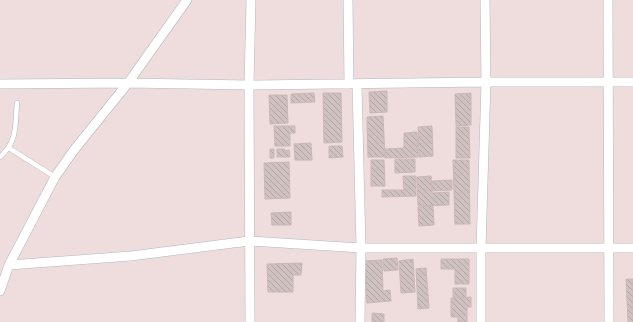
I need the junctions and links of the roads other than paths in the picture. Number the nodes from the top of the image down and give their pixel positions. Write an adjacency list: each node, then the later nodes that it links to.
1 (186, 0): 8 (street)
2 (251, 0): 12 (street)
3 (348, 0): 11 (street)
4 (485, 0): 6 (street)
5 (608, 0): 9 (street)
6 (486, 82): 9 (street); 11 (street); 19 (street)
7 (633, 82): 9 (street)
8 (128, 83): 10 (street); 12 (street); 16 (street)
9 (609, 83): 20 (street)
10 (0, 84)
11 (353, 84): 12 (street); 18 (street)
12 (249, 85): 17 (street)
13 (17, 103): 14 (lane)
14 (9, 148): 15 (lane); 16 (lane)
15 (0, 157)
16 (55, 177): 22 (street)
17 (249, 241): 18 (street); 22 (street); 24 (street)
18 (361, 248): 19 (street); 25 (street)
19 (481, 248): 20 (street); 26 (street)
20 (608, 248): 21 (street); 27 (street)
21 (633, 248)
22 (9, 265): 23 (street)
23 (0, 291)
24 (250, 322)
25 (360, 322)
26 (482, 322)
27 (609, 322)

